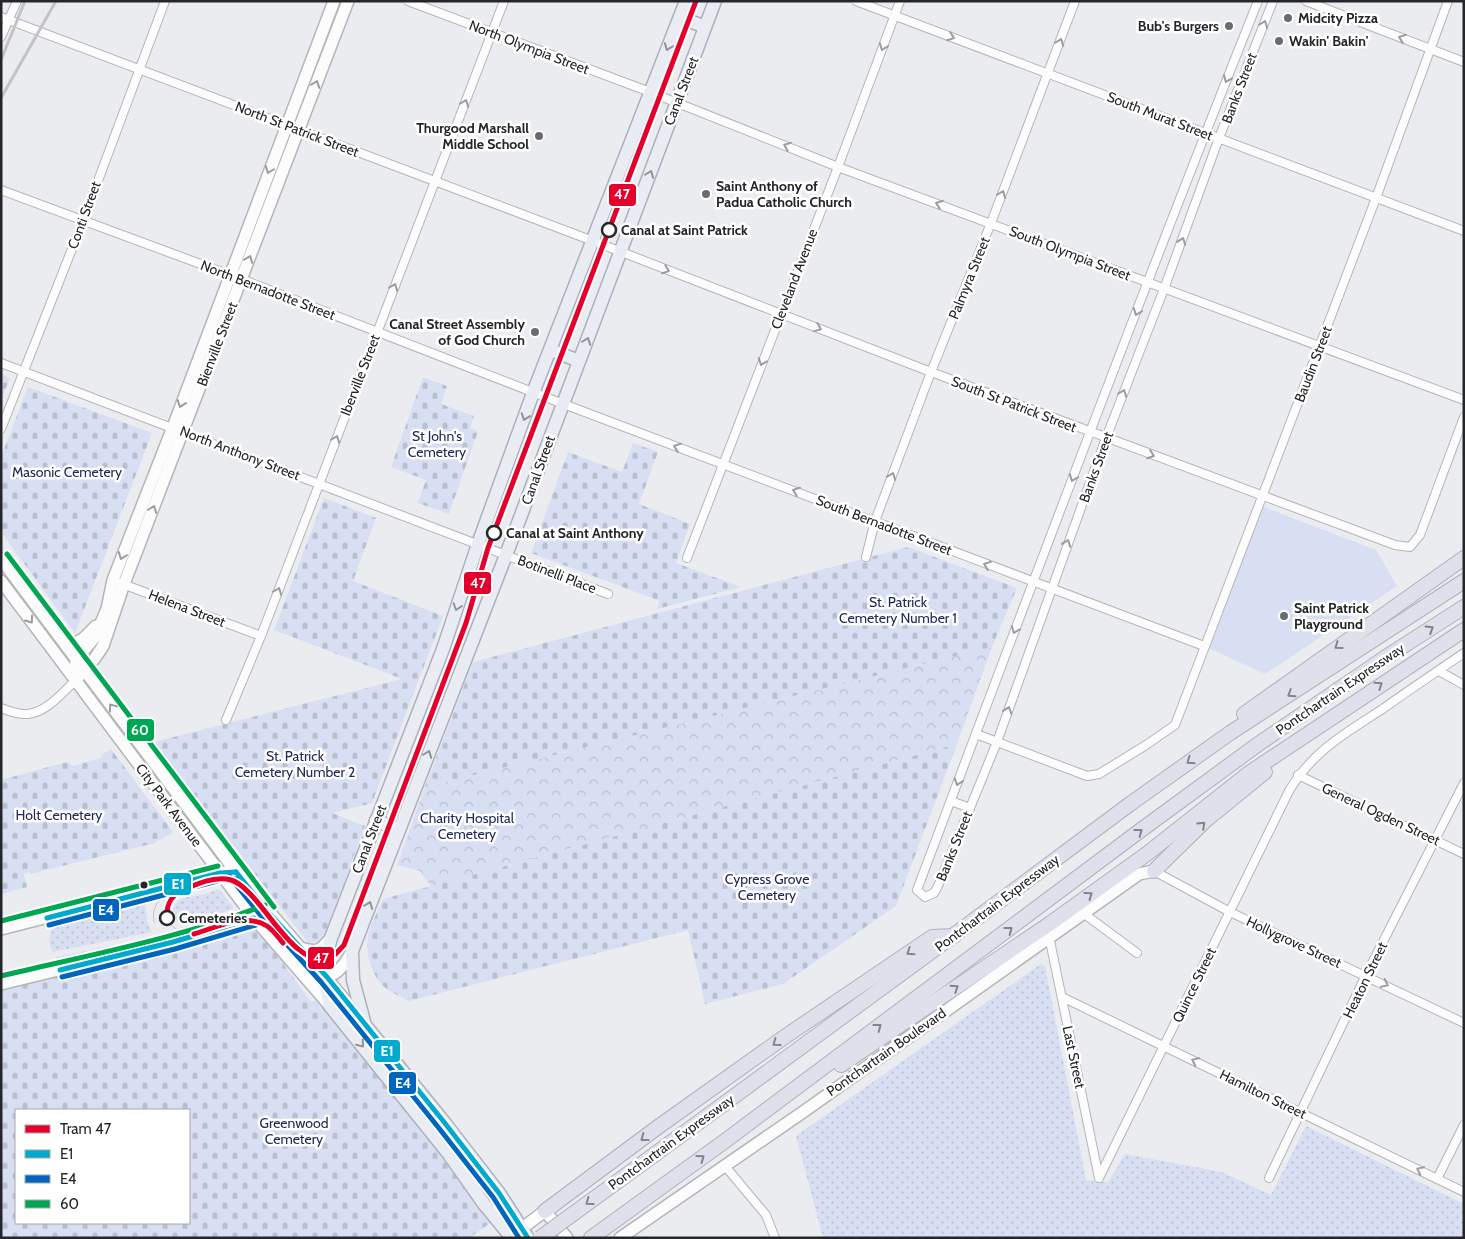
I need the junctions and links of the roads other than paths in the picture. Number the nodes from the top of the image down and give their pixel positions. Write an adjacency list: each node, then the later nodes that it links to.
1 (17, 1): 18 (street)
2 (165, 1): 24 (street, Conti Street)
3 (334, 1): 28 (street, Bienville Street)
4 (348, 1): 29 (street, Bienville Street, one-way to 4)
5 (408, 1): 20 (street, North Olympia Street)
6 (504, 1): 20 (street, Iberville Street)
7 (686, 1): 17 (main road, Canal Street)
8 (715, 1): 19 (main road, Canal Street)
9 (856, 1): 16 (street, South Murat Street)
10 (900, 1): 16 (street, Cleveland Avenue)
11 (1075, 1): 25 (street, Palmyra Street, one-way to 11)
12 (1258, 1): 30 (street, Banks Street, one-way to 30)
13 (1272, 1): 31 (street, Banks Street, one-way to 13)
14 (1306, 1): 22 (street, one-way to 14)
15 (1448, 1): 22 (street, Baudin Street)
16 (895, 15): 25 (street, South Murat Street, one-way to 25); 32 (street, Cleveland Avenue, one-way to 32)
17 (680, 17): 19 (main road); 26 (main road, Canal Street, one-way to 26)
18 (5, 18): 21 (street); 24 (street, North St Patrick Street)
19 (705, 27): 27 (main road, Canal Street)
20 (492, 34): 26 (street, North Olympia Street); 33 (street, Iberville Street, one-way to 20)
21 (1, 36)
22 (1431, 49): 23 (street); 35 (street, Baudin Street)
23 (1464, 62)
24 (140, 70): 28 (street, North St Patrick Street); 36 (street, Conti Street)
25 (1048, 74): 30 (street, South Murat Street); 37 (street, Palmyra Street, one-way to 25)
26 (650, 92): 27 (street, North Olympia Street); 39 (main road, Canal Street)
27 (677, 103): 32 (street, South Olympia Street, one-way to 27); 40 (main road, Canal Street, one-way to 27)
28 (287, 125): 29 (street, North St Patrick Street); 41 (street, Bienville Street, one-way to 41)
29 (299, 129): 33 (street, North St Patrick Street); 42 (street, Bienville Street, one-way to 29)
30 (1205, 133): 31 (street, South Murat Street); 43 (street, Banks Street)
31 (1219, 138): 35 (street, South Murat Street); 44 (street, Banks Street, one-way to 31)
32 (838, 167): 37 (street, South Olympia Street, one-way to 32); 45 (street, Cleveland Avenue)
33 (434, 181): 39 (street, North St Patrick Street); 46 (street, Iberville Street, one-way to 33)
34 (1, 190): 36 (street, North Bernadotte Street)
35 (1376, 198): 38 (street, South Murat Street); 47 (street, Baudin Street)
36 (83, 221): 41 (street, North Bernadotte Street); 51 (street, Conti Street)
37 (991, 223): 43 (street, South Olympia Street); 52 (street, Palmyra Street)
38 (1464, 231)
39 (593, 241): 40 (street, North St Patrick Street); 48 (main road, Canal Street)
40 (621, 252): 45 (street, South St Patrick Street, one-way to 45); 49 (main road, Canal Street, one-way to 40)
41 (230, 275): 42 (street, North Bernadotte Street); 58 (street, Bienville Street, one-way to 58)
42 (241, 279): 46 (street, North Bernadotte Street); 58 (street, Bienville Street)
43 (1148, 283): 44 (street, South Olympia Street); 59 (street, Banks Street, one-way to 59)
44 (1164, 289): 47 (street, South Olympia Street); 60 (street, Banks Street, one-way to 44)
45 (780, 313): 52 (street, South St Patrick Street, one-way to 52); 61 (street, Cleveland Avenue, one-way to 61)
46 (376, 332): 53 (street, North Bernadotte Street); 62 (street, Iberville Street, one-way to 46)
47 (1320, 346): 54 (street, South Olympia Street); 63 (street, Baudin Street)
48 (551, 350): 49 (main road); 53 (main road, Canal Street)
49 (579, 361): 55 (main road, Canal Street)
50 (1, 363): 51 (street, North Anthony Street)
51 (23, 371): 57 (street, Conti Street); 58 (street, North Anthony Street)
52 (931, 372): 59 (street, South St Patrick Street); 64 (street, Palmyra Street, one-way to 52)
53 (533, 393): 55 (street, North Bernadotte Street); 65 (main road, Canal Street, one-way to 65)
54 (1464, 400)
55 (562, 404): 61 (street, South Bernadotte Street, one-way to 55); 66 (main road, Canal Street)
56 (1464, 417): 63 (street, South St Patrick Street)
57 (1, 429)
58 (178, 429): 62 (street, North Anthony Street); 72 (street, Bienville Street, one-way to 72); 75 (street, Bienville Street, one-way to 58)
59 (1091, 433): 60 (street, South St Patrick Street); 74 (street, Banks Street, one-way to 74)
60 (1106, 438): 63 (street, South St Patrick Street, one-way to 63); 76 (street, Banks Street, one-way to 60)
61 (723, 464): 64 (street, South Bernadotte Street, one-way to 61); 68 (street, Cleveland Avenue)
62 (319, 483): 65 (street, North Anthony Street); 81 (street, Iberville Street, one-way to 62)
63 (1262, 496): 82 (street, Baudin Street)
64 (875, 521): 67 (street, Palmyra Street); 74 (street, South Bernadotte Street, one-way to 64)
65 (478, 544): 66 (street, Botinelli Place); 100 (main road, Canal Street, one-way to 100)
66 (506, 555): 77 (street, Botinelli Place); 101 (main road, Canal Street, one-way to 66)
67 (866, 557)
68 (687, 558)
69 (1464, 558): 93 (highway, one-way to 93)
70 (1, 559): 83 (street, City Park Avenue)
71 (1, 580): 88 (street, City Park Avenue, one-way to 88)
72 (113, 580): 75 (street, Helena Street); 79 (street, Bienville Street)
73 (1464, 581): 93 (highway, Pontchartrain Expressway, one-way to 93)
74 (1033, 583): 76 (street, South Bernadotte Street); 94 (street, Banks Street, one-way to 94)
75 (124, 584): 81 (street, Helena Street); 86 (street, Bienville Street)
76 (1051, 589): 82 (street, South Bernadotte Street); 95 (street, Banks Street, one-way to 76)
77 (608, 594)
78 (1464, 607): 127 (highway, Pontchartrain Expressway, one-way to 78)
79 (107, 610): 83 (street, Bienville Street); 85 (street, Bienville Street)
80 (1464, 630): 91 (highway, one-way to 80)
81 (261, 636): 92 (street, Iberville Street)
82 (1204, 646): 95 (street, Baudin Street)
83 (67, 647): 85 (street, City Park Avenue)
84 (1464, 653): 87 (street, Quince Street)
85 (76, 660): 86 (street, City Park Avenue); 88 (street)
86 (85, 671): 88 (street, Bienville Street); 105 (street, City Park Avenue, one-way to 86)
87 (1438, 671): 89 (street); 96 (street, Quince Street)
88 (75, 681): 90 (street, Bienville Street); 106 (street, City Park Avenue)
89 (1464, 685)
90 (1, 708)
91 (1339, 712): 104 (highway, one-way to 91); 127 (highway, one-way to 91)
92 (226, 720)
93 (1230, 733): 112 (highway, Pontchartrain Expressway, one-way to 112)
94 (976, 734): 95 (street); 98 (street, Banks Street, one-way to 98)
95 (997, 742): 99 (street, Banks Street)
96 (1298, 775): 102 (street, General Ogden Street); 109 (street, Quince Street)
97 (1464, 783): 102 (street, Heaton Street)
98 (951, 801): 99 (street); 99 (street, Banks Street)
99 (970, 808)
100 (376, 820): 101 (main road); 114 (main road, Canal Street)
101 (398, 830): 116 (main road, Canal Street, one-way to 101)
102 (1435, 839): 103 (street, General Ogden Street); 119 (street, Heaton Street)
103 (1464, 854)
104 (1154, 871): 108 (street, Pontchartrain Boulevard); 109 (street, Hollygrove Street)
105 (236, 872): 106 (street); 107 (street, City Park Avenue)
106 (220, 873): 110 (street, City Park Avenue); 111 (street)
107 (268, 912): 110 (street); 115 (street, City Park Avenue)
108 (1084, 912): 113 (street, Pontchartrain Boulevard); 117 (street)
109 (1230, 912): 119 (street, Hollygrove Street); 126 (street, Quince Street)
110 (254, 918): 118 (street, City Park Avenue); 121 (street)
111 (1, 929)
112 (954, 936): 135 (highway, one-way to 135); 137 (highway, Pontchartrain Expressway, one-way to 137, bridge)
113 (1049, 936): 122 (street, Last Street); 130 (street, Pontchartrain Boulevard)
114 (330, 938): 115 (street); 120 (main road, Canal Street)
115 (301, 948): 120 (street, City Park Avenue)
116 (352, 951): 120 (street); 125 (main road, Canal Street)
117 (1137, 953)
118 (297, 967): 120 (street); 123 (street, City Park Avenue)
119 (1366, 975): 124 (street, Hollygrove Street, one-way to 124); 128 (street, Heaton Street)
120 (324, 976): 123 (main road, Canal Street); 125 (street, City Park Avenue)
121 (1, 984)
122 (1062, 997): 126 (street, Hamilton Street); 131 (street, Last Street)
123 (330, 1006): 136 (main road, City Park Avenue, one-way to 136)
124 (1464, 1023)
125 (365, 1025): 136 (main road, City Park Avenue)
126 (1164, 1046): 128 (street, Hamilton Street, one-way to 126); 131 (street, Quince Street)
127 (825, 1066): 139 (highway, Pontchartrain Expressway, one-way to 127)
128 (1301, 1112): 132 (street, Heaton Street); 133 (street, Hamilton Street, one-way to 128)
129 (1464, 1125): 133 (street)
130 (725, 1166): 140 (street, Pontchartrain Boulevard); 141 (street)
131 (1099, 1178)
132 (1269, 1178)
133 (1437, 1179): 134 (street, Hamilton Street)
134 (1464, 1192)
135 (545, 1211): 136 (street); 138 (street)
136 (516, 1236)
137 (540, 1238)
138 (567, 1238)
139 (590, 1238)
140 (620, 1238)
141 (774, 1238)

